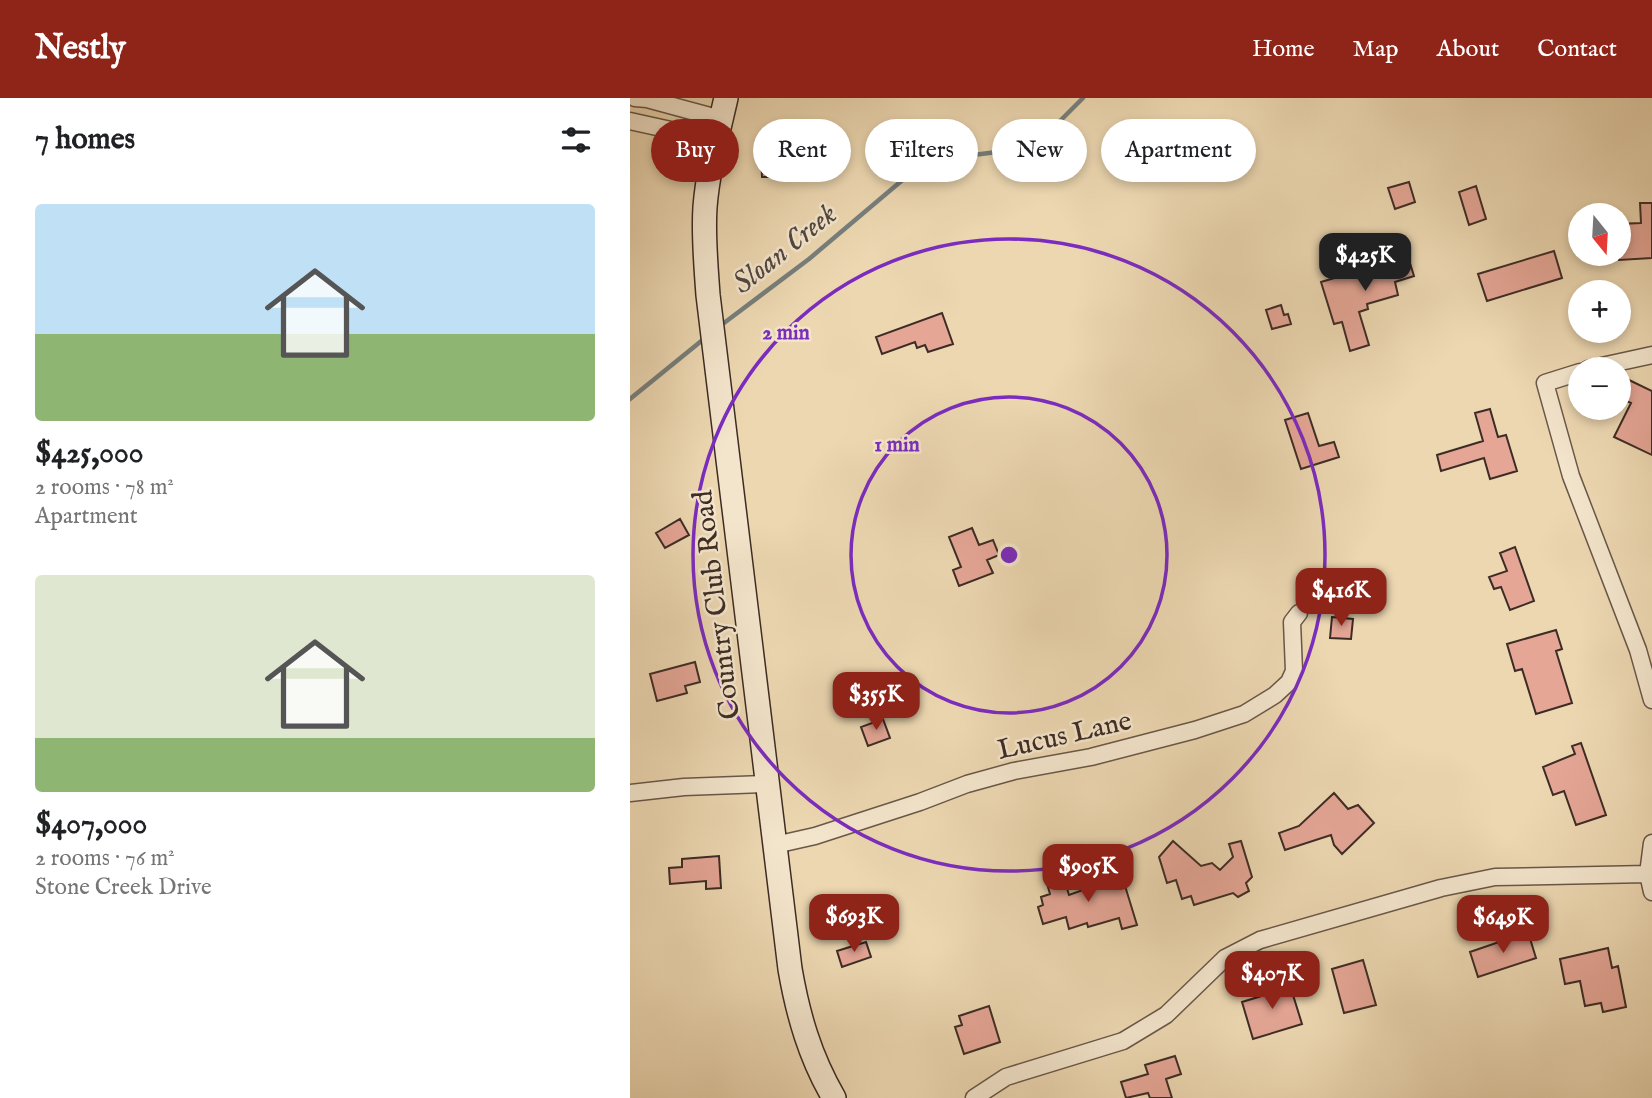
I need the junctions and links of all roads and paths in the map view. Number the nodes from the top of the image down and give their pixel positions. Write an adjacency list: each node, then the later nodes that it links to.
1 (635, 98): 2 (street)
2 (721, 119)
3 (630, 121): 4 (street)
4 (651, 121)
5 (709, 182): 11 (main road, Country Club Road)
6 (1652, 355): 7 (street)
7 (1631, 360)
8 (1568, 376): 10 (street)
9 (1299, 613): 14 (street, Lucus Lane)
10 (1652, 700)
11 (766, 783): 12 (street); 14 (main road, Country Club Road)
12 (630, 793)
13 (1652, 843): 15 (street)
14 (775, 845): 17 (main road, Country Club Road)
15 (1648, 874): 16 (street); 18 (street)
16 (1652, 892)
17 (834, 1098)
18 (974, 1098)

